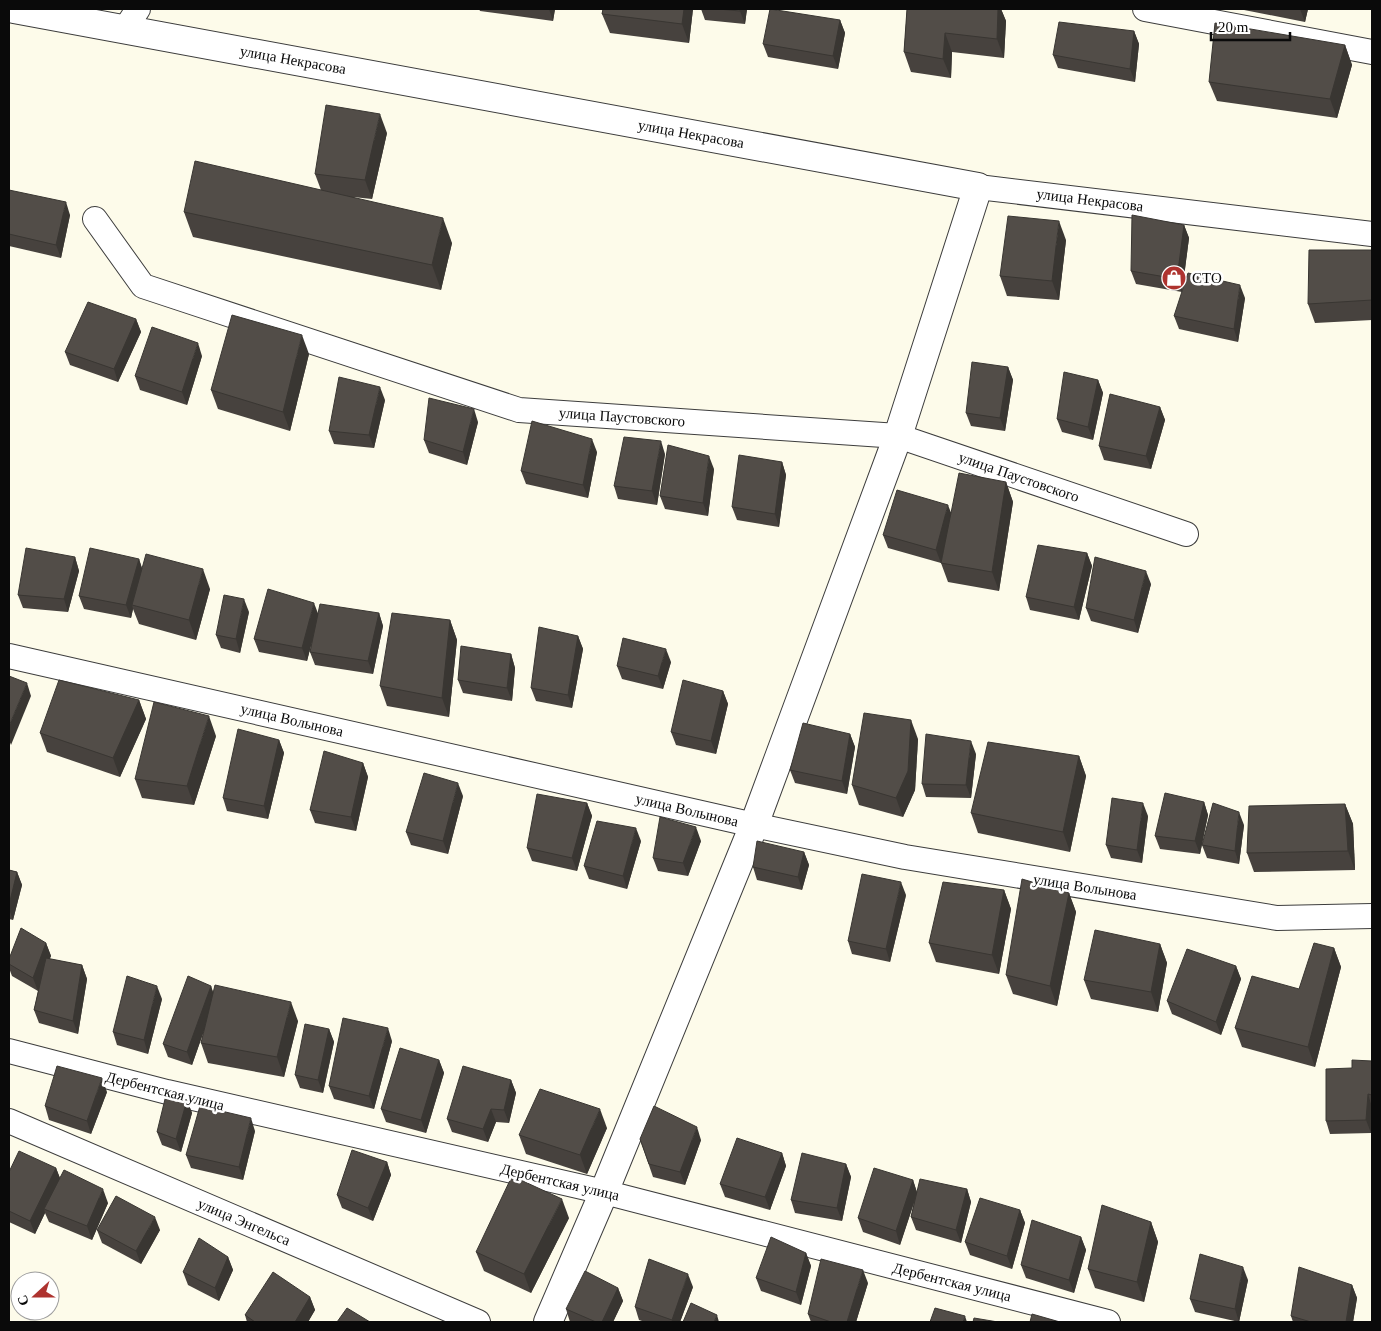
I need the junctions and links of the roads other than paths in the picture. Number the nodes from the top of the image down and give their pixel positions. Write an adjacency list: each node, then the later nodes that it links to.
1 (14, 9): 3 (street, улица Некрасова)
2 (1145, 9): 4 (street)
3 (132, 19): 5 (street, улица Некрасова)
4 (1372, 52)
5 (978, 187): 7 (street, улица Некрасова); 8 (street)
6 (95, 219): 8 (street, улица Паустовского)
7 (1372, 234)
8 (898, 436): 9 (street, улица Паустовского); 11 (street)
9 (1186, 534)
10 (9, 656): 11 (street, улица Волынова)
11 (754, 825): 12 (street, улица Волынова); 15 (street)
12 (1372, 916)
13 (9, 1051): 15 (street, Дербентская улица)
14 (9, 1121): 16 (street, улица Энгельса)
15 (604, 1192): 17 (street); 18 (street, Дербентская улица)
16 (478, 1322)
17 (548, 1322)
18 (1108, 1322)

